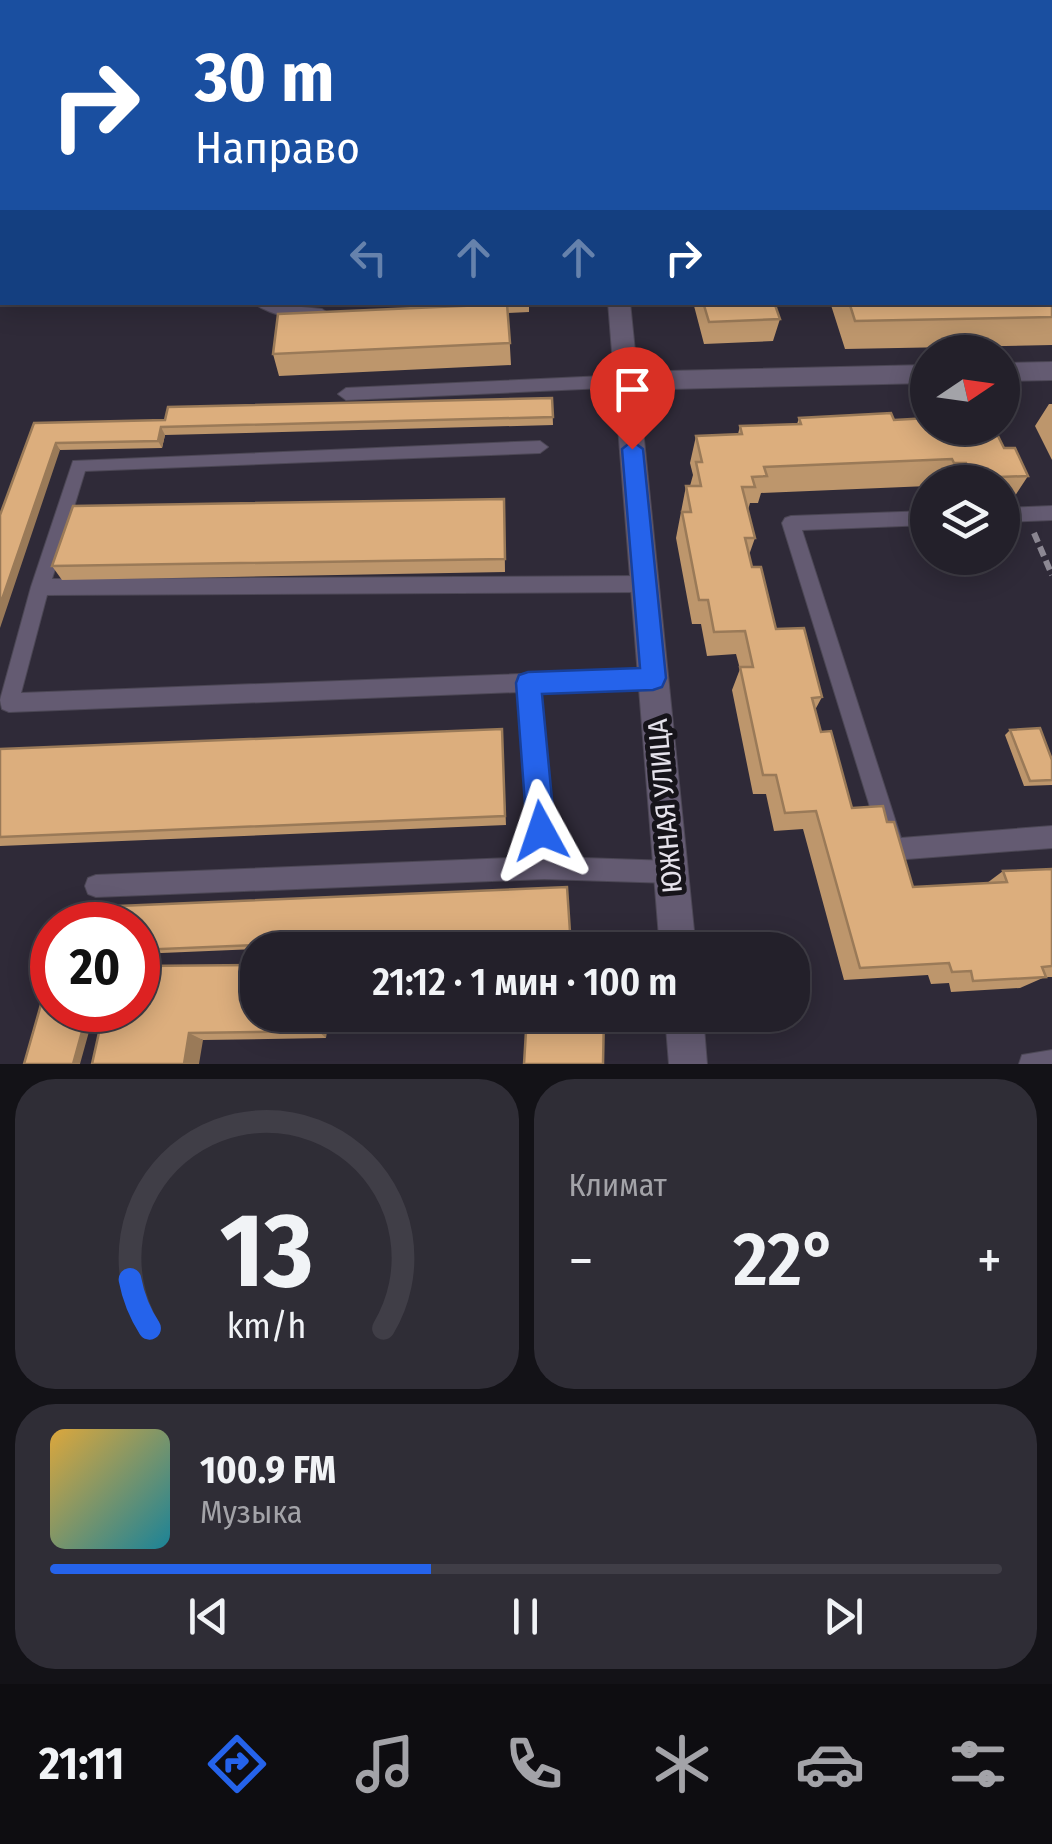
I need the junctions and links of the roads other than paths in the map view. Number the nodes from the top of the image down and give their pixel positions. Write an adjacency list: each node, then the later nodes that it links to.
1 (267, 305): 3 (lane)
2 (619, 305): 7 (street, ЮЖНАЯ УЛИЦА)
3 (326, 314)
4 (1052, 371): 5 (street)
5 (1020, 372)
6 (910, 374): 7 (street)
7 (626, 381): 8 (lane); 13 (street, ЮЖНАЯ УЛИЦА)
8 (346, 394)
9 (540, 446): 14 (lane)
10 (1052, 513): 11 (lane)
11 (1020, 514)
12 (910, 519): 17 (lane)
13 (645, 584): 14 (lane); 15 (street, ЮЖНАЯ УЛИЦА)
14 (40, 587): 16 (lane)
15 (653, 678): 16 (lane); 19 (street, ЮЖНАЯ УЛИЦА)
16 (528, 683): 18 (lane)
17 (1052, 837)
18 (544, 868): 19 (lane); 20 (lane)
19 (671, 872): 21 (street, ЮЖНАЯ УЛИЦА)
20 (96, 886)
21 (676, 932)
22 (685, 1032): 24 (street)
23 (1052, 1062): 25 (lane)
24 (688, 1064)
25 (1031, 1064)

